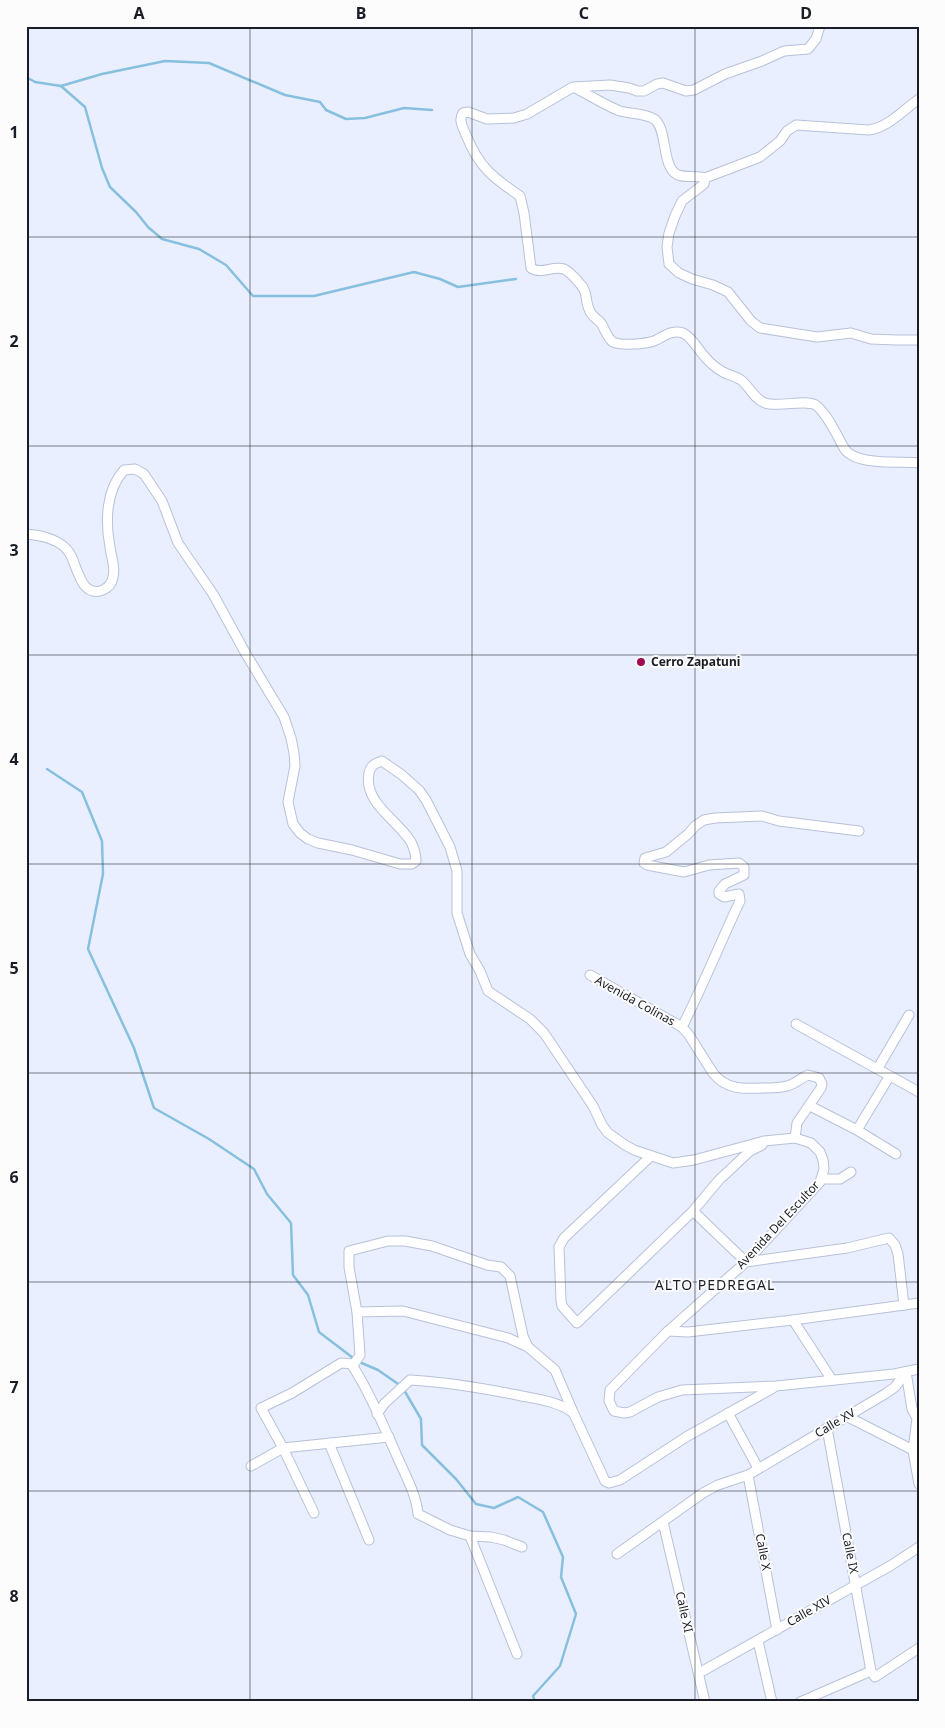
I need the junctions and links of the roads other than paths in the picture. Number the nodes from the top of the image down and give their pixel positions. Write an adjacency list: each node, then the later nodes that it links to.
1 (820, 26): 2 (street)
2 (572, 86): 4 (street); 6 (street)
3 (919, 99): 4 (street)
4 (705, 178): 5 (street)
5 (919, 340)
6 (919, 463)
7 (26, 534): 21 (street)
8 (859, 831): 12 (street)
9 (590, 975): 12 (street, Avenida Colinas)
10 (908, 1015): 13 (street)
11 (796, 1024): 13 (street)
12 (682, 1027): 16 (street, Avenida Colinas)
13 (878, 1068): 14 (street)
14 (889, 1077): 15 (street); 17 (street)
15 (919, 1092)
16 (810, 1106): 17 (street); 18 (street, Avenida Colinas)
17 (857, 1130): 20 (street)
18 (795, 1138): 19 (street); 23 (street, Avenida Del Escultor)
19 (769, 1141): 21 (street); 24 (street)
20 (896, 1154)
21 (651, 1156): 24 (street)
22 (851, 1172): 23 (street)
23 (822, 1179): 25 (street, Avenida Del Escultor)
24 (693, 1211): 25 (street)
25 (746, 1262): 27 (street); 30 (street, Avenida Del Escultor)
26 (919, 1303): 27 (street)
27 (904, 1305): 29 (street)
28 (357, 1312): 31 (street); 31 (street); 32 (street)
29 (793, 1320): 30 (street); 35 (street)
30 (668, 1331): 36 (street, Avenida Del Escultor)
31 (528, 1347): 37 (street)
32 (353, 1365): 39 (street); 45 (street)
33 (919, 1369): 34 (street, Avenida Del Escultor)
34 (906, 1372): 35 (street, Avenida Del Escultor); 40 (street, Calle XV); 41 (street)
35 (832, 1380): 36 (street, Avenida Del Escultor)
36 (776, 1386): 38 (street)
37 (573, 1412): 38 (street); 39 (street)
38 (728, 1413): 48 (street)
39 (378, 1414): 43 (street)
40 (846, 1416): 42 (street, Calle XV); 46 (street)
41 (918, 1418): 46 (street)
42 (826, 1428): 48 (street, Calle XV); 58 (street, Calle IX)
43 (389, 1437): 44 (street); 53 (street)
44 (329, 1443): 45 (street); 54 (street)
45 (283, 1448): 47 (street); 51 (street)
46 (916, 1452): 50 (street)
47 (251, 1466)
48 (758, 1468): 49 (street, Calle XV)
49 (748, 1475): 52 (street); 59 (street, Calle X)
50 (919, 1484)
51 (314, 1513)
52 (664, 1522): 57 (street); 63 (street, Calle XI)
53 (470, 1536): 55 (street); 62 (street)
54 (369, 1540)
55 (522, 1547)
56 (919, 1547): 58 (street, Calle XIV)
57 (617, 1554)
58 (856, 1584): 59 (street, Calle XIV); 64 (street, Calle IX)
59 (777, 1630): 60 (street, Calle XIV)
60 (758, 1641): 63 (street, Calle XIV); 66 (street)
61 (919, 1648): 64 (street)
62 (516, 1654)
63 (699, 1673): 65 (street, Calle XI)
64 (873, 1674): 67 (street)
65 (706, 1702)
66 (772, 1702)
67 (800, 1702)

